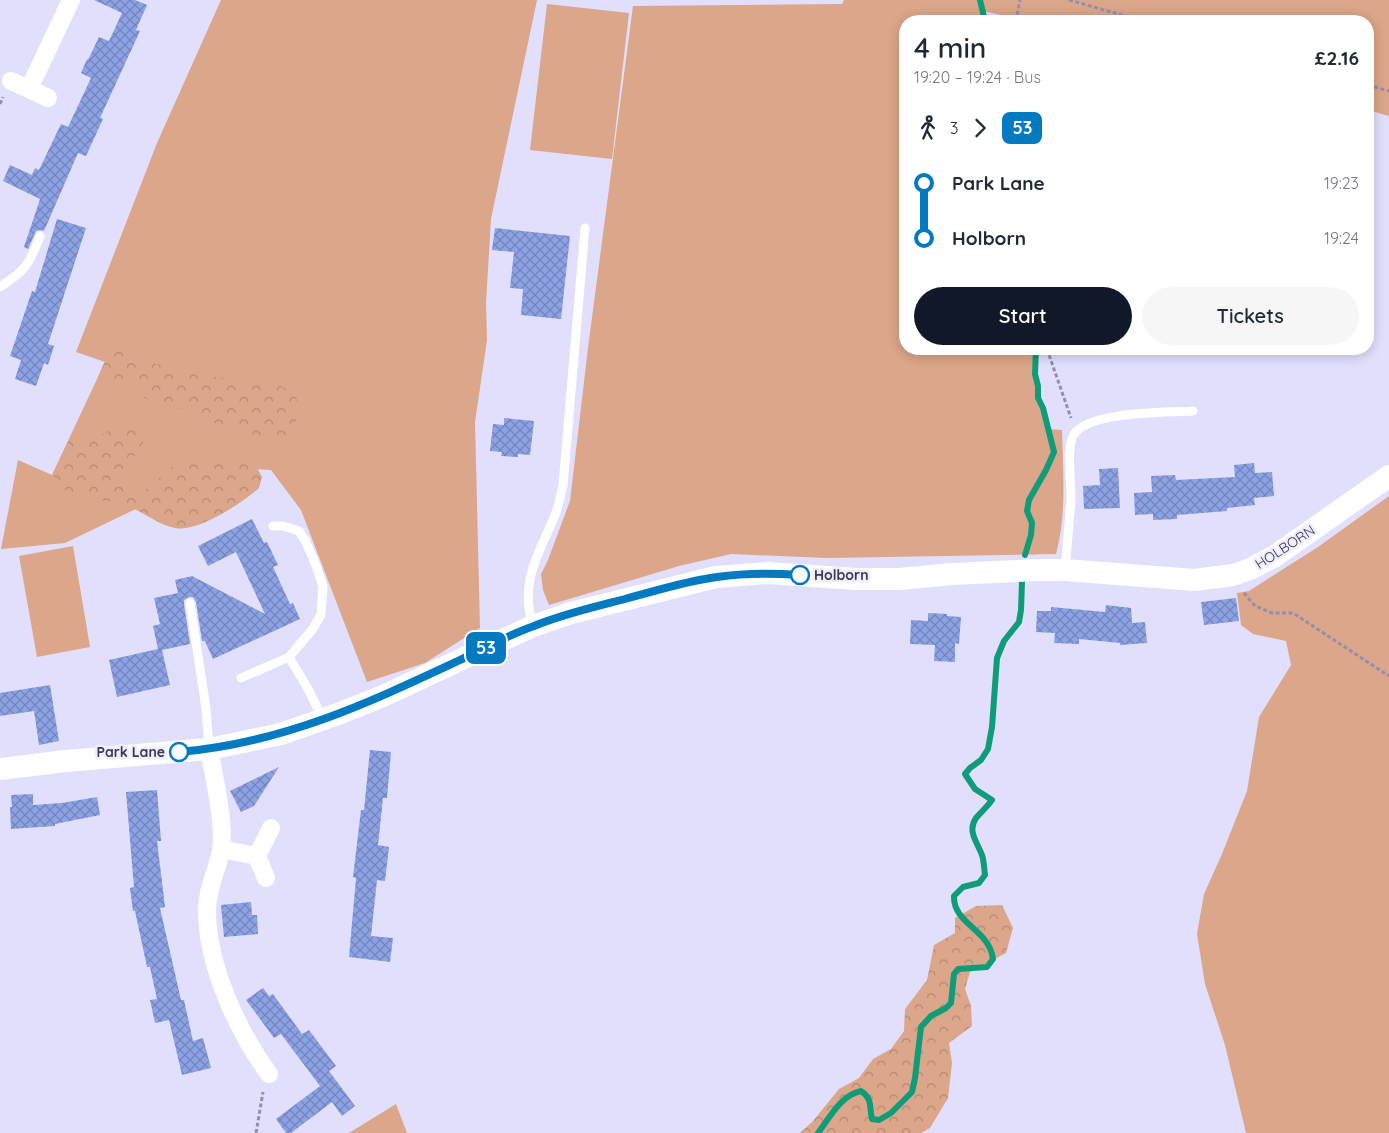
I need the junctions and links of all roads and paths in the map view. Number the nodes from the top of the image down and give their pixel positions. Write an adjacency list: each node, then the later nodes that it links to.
1 (71, 0): 8 (street)
2 (1020, 0): 4 (path)
3 (1069, 0): 5 (path)
4 (1017, 15)
5 (1122, 15)
6 (11, 81): 8 (street)
7 (1374, 87): 9 (path)
8 (29, 89): 10 (street)
9 (1389, 91)
10 (48, 98)
11 (585, 228): 22 (lane)
12 (40, 236): 13 (lane)
13 (0, 287)
14 (1050, 355): 16 (path)
15 (1193, 411): 16 (lane)
16 (1075, 433): 19 (lane)
17 (1389, 476): 20 (street, HOLBORN)
18 (273, 526): 23 (lane)
19 (1065, 570): 20 (street, HOLBORN); 22 (street, HOLBORN)
20 (1233, 575): 24 (path)
21 (190, 603): 27 (lane)
22 (533, 626): 26 (street, HOLBORN)
23 (289, 657): 25 (lane); 26 (lane)
24 (1389, 676)
25 (241, 678)
26 (323, 719): 27 (street, HOLBORN)
27 (209, 749): 28 (street, HOLBORN); 30 (street)
28 (0, 769)
29 (271, 828): 31 (street)
30 (221, 849): 31 (street); 33 (street)
31 (257, 856): 32 (street)
32 (266, 878)
33 (269, 1074): 34 (path)
34 (256, 1133)

